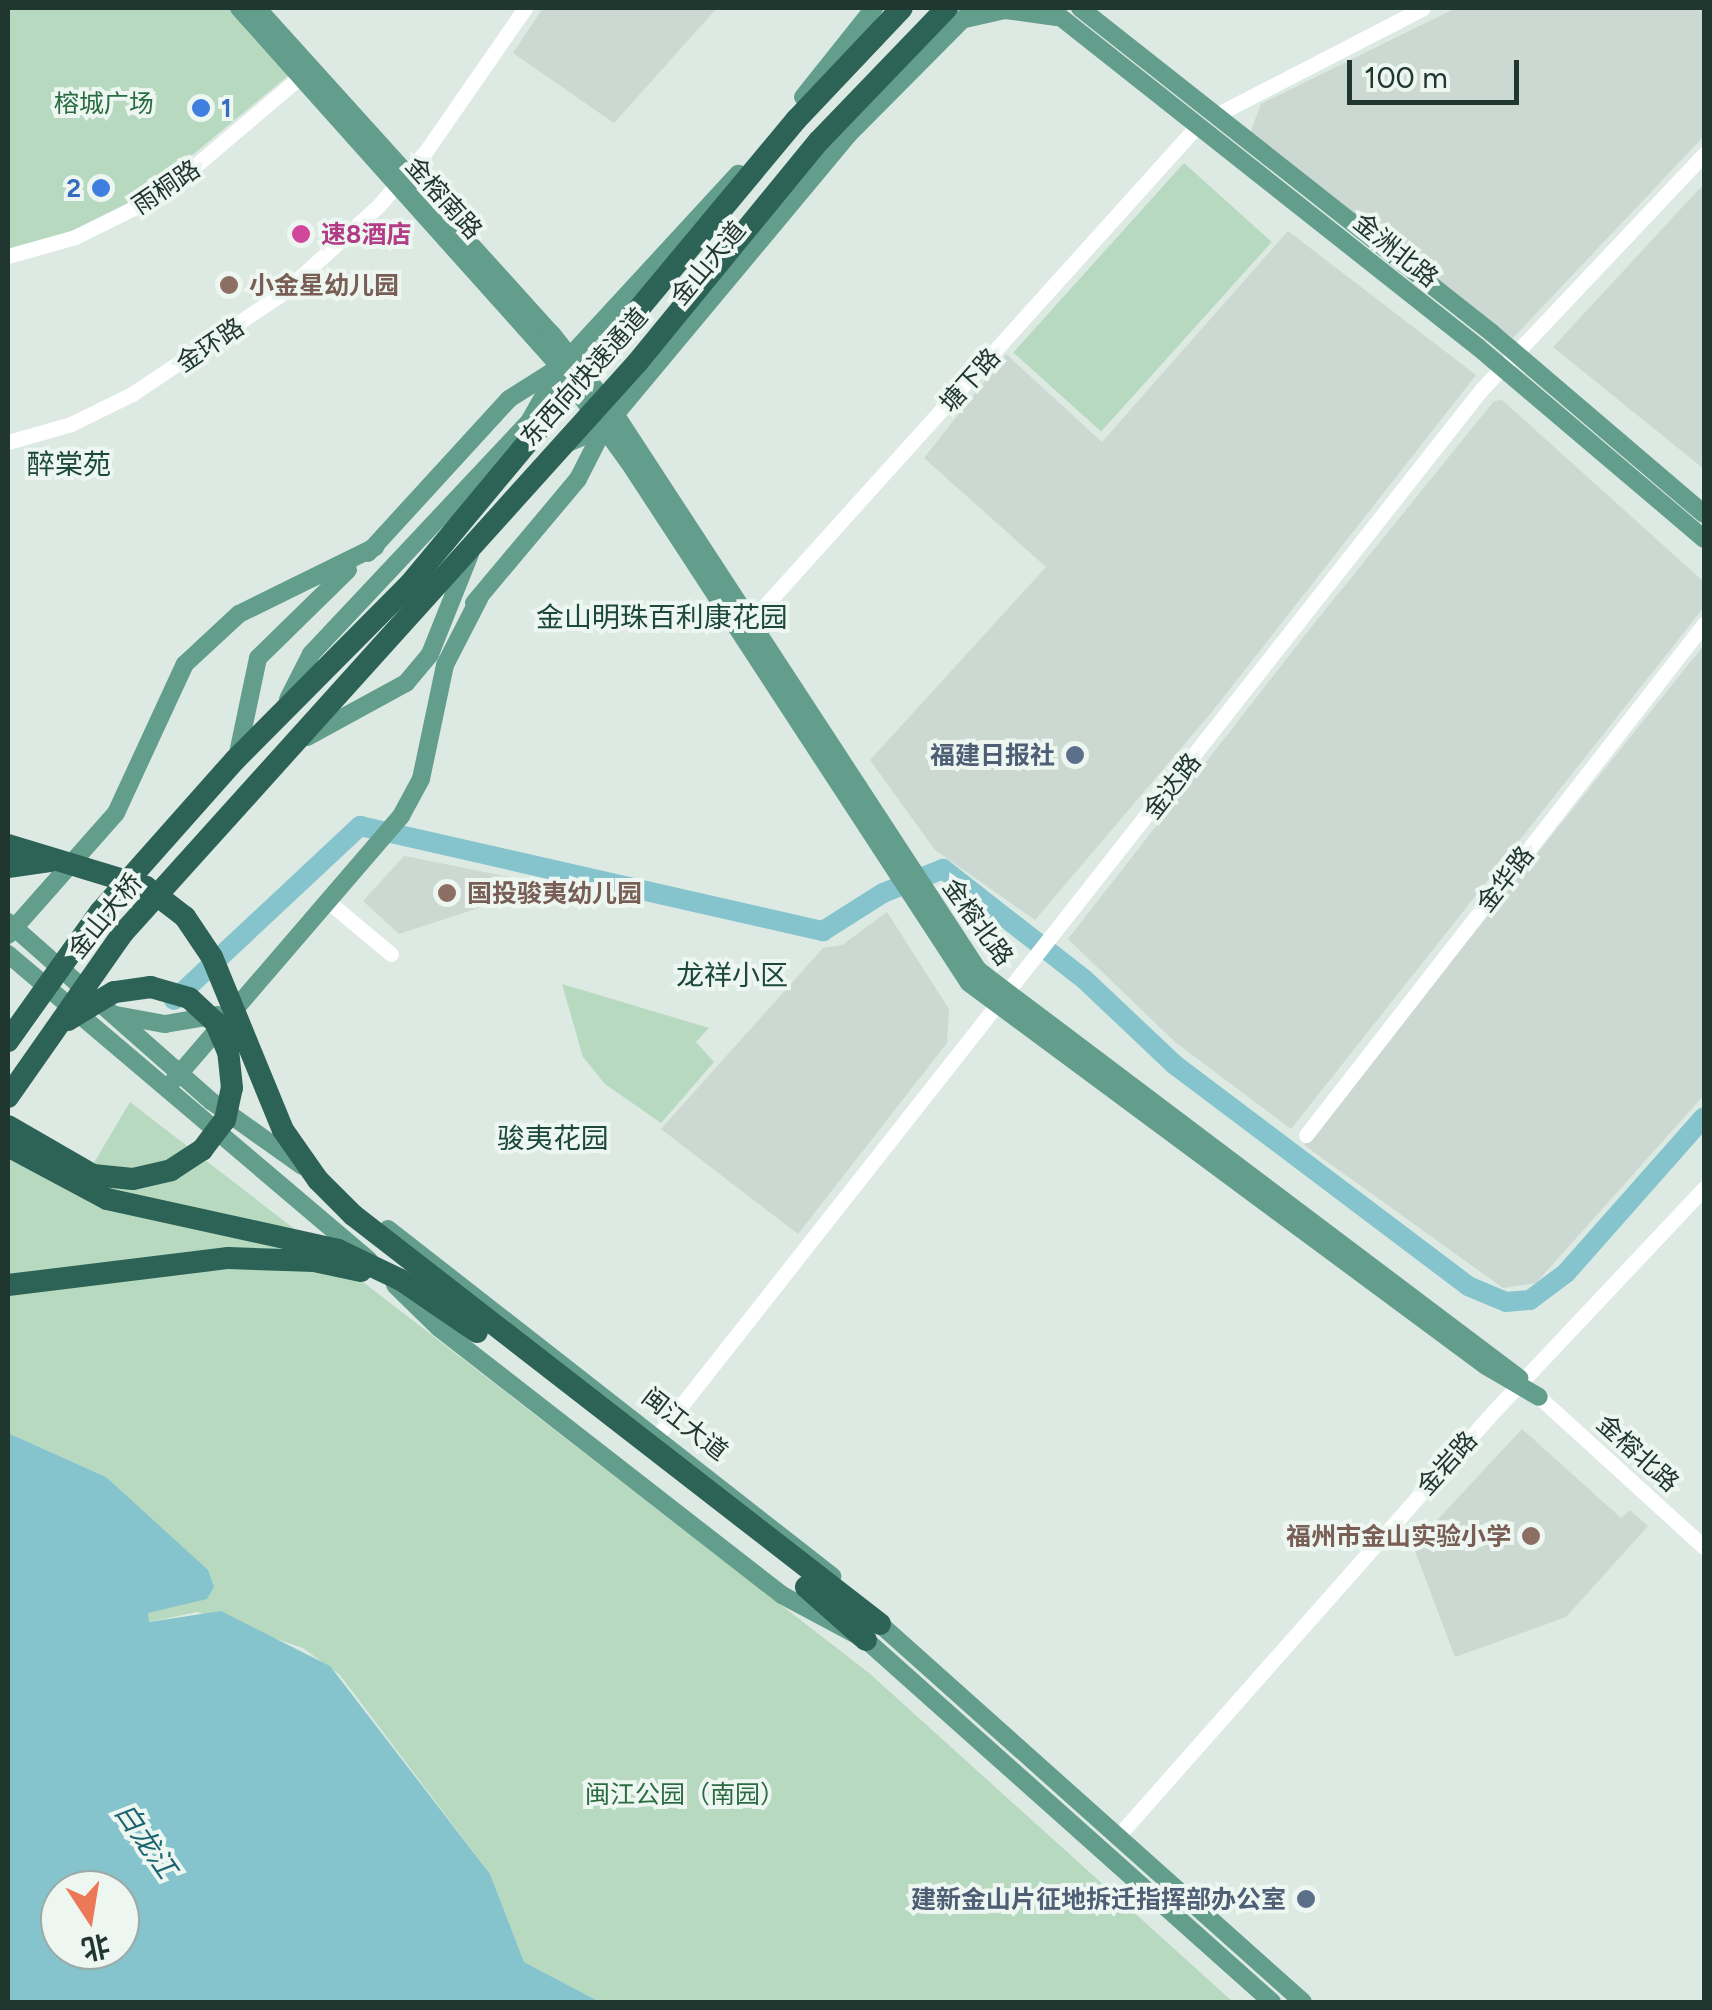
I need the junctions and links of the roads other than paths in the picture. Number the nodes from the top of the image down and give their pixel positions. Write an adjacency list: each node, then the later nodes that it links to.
1 (239, 8): 12 (main road, 金榕南路)
2 (525, 8): 15 (street, 金环路)
3 (874, 8): 11 (main road, 金山大道)
4 (903, 8): 11 (main road); 29 (highway, 东西向快速通道)
5 (974, 8): 9 (main road, 金山大道)
6 (1080, 8): 13 (main road, 金洲北路)
7 (1423, 8): 13 (street, 塘下路)
8 (262, 10): 15 (main road, 金榕南路)
9 (951, 13): 10 (main road); 20 (main road, 金山大道); 29 (highway, 东西向快速通道)
10 (1056, 13): 13 (main road, 金洲北路)
11 (860, 31): 18 (main road, 金山大道)
12 (301, 76): 15 (main road, 金榕南路); 16 (street, 雨桐路)
13 (1206, 121): 17 (main road, 金洲北路); 19 (main road, 金洲北路); 27 (street, 塘下路)
14 (1704, 154): 17 (street, 金达路)
15 (402, 178): 18 (main road, 金榕南路); 21 (street, 金环路)
16 (8, 256)
17 (1514, 352): 19 (street, 金达路); 22 (main road, 金洲北路)
18 (565, 362): 20 (main road, 金榕南路); 24 (main road); 30 (main road, 金山大道)
19 (1500, 368): 23 (main road, 金洲北路); 42 (street, 金达路)
20 (609, 421): 25 (main road); 27 (main road, 金榕北路); 28 (main road, 金山大道)
21 (8, 442)
22 (1704, 514)
23 (1704, 539)
24 (376, 547): 32 (main road); 38 (main road)
25 (480, 596): 28 (main road); 37 (main road)
26 (1704, 624): 49 (street, 金华路)
27 (746, 628): 42 (main road, 金榕北路)
28 (430, 654): 31 (main road, 金山大道)
29 (322, 691): 30 (highway, 东西向快速通道); 31 (highway, 东西向快速通道)
30 (269, 727): 32 (highway, 东西向快速通道)
31 (286, 751): 33 (highway, 东西向快速通道)
32 (235, 760): 44 (highway, 金山大桥)
33 (259, 780): 45 (highway, 金山大桥)
34 (8, 845): 35 (highway)
35 (63, 860): 36 (highway); 57 (highway)
36 (8, 868)
37 (331, 904): 40 (street); 41 (main road)
38 (10, 929): 43 (main road, 闽江大道)
39 (8, 954): 46 (main road, 闽江大道)
40 (391, 954)
41 (251, 992): 43 (main road); 46 (main road)
42 (1002, 1003): 54 (main road, 金榕北路); 56 (street, 金达路)
43 (111, 1013): 46 (main road, 闽江大道)
44 (8, 1041)
45 (37, 1050): 47 (highway, 金山大桥); 48 (highway)
46 (173, 1081): 56 (main road, 闽江大道); 59 (main road, 闽江大道)
47 (8, 1097)
48 (8, 1126)
49 (1306, 1135)
50 (8, 1146): 52 (highway)
51 (1704, 1188): 54 (street, 金岩路)
52 (401, 1280): 53 (highway); 57 (highway)
53 (8, 1285)
54 (1520, 1382): 55 (main road, 金榕北路); 60 (street, 金岩路)
55 (1538, 1397): 58 (street, 金榕北路)
56 (658, 1435): 59 (main road, 闽江大道)
57 (680, 1480): 59 (highway)
58 (1704, 1547)
59 (873, 1632): 60 (main road, 闽江大道); 61 (main road, 闽江大道)
60 (1118, 1836): 62 (main road, 闽江大道)
61 (1272, 2002)
62 (1303, 2002)

